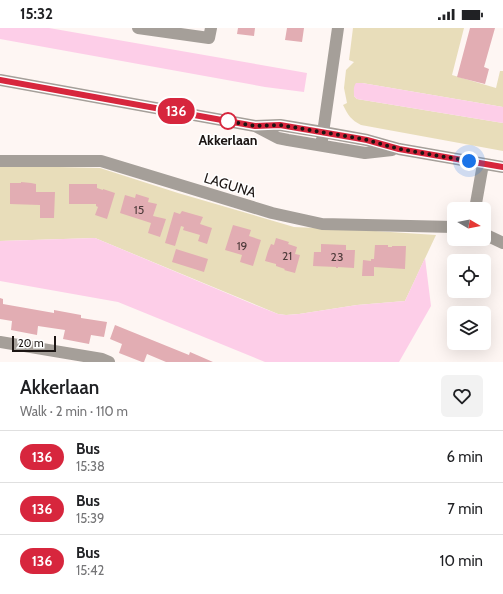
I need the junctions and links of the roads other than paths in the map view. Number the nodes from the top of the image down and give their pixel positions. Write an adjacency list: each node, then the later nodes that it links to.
1 (138, 28): 2 (street)
2 (211, 28)
3 (338, 28): 6 (street)
4 (0, 80): 5 (street)
5 (255, 126): 6 (street); 7 (street)
6 (323, 132): 7 (street); 8 (street)
7 (321, 146): 8 (street)
8 (399, 149): 10 (street)
9 (0, 161): 13 (street, LAGUNA)
10 (483, 164): 11 (street); 12 (street)
11 (503, 167)
12 (476, 202)
13 (447, 227)
14 (491, 237): 15 (street)
15 (503, 243)
16 (0, 342): 17 (street)
17 (109, 362)

